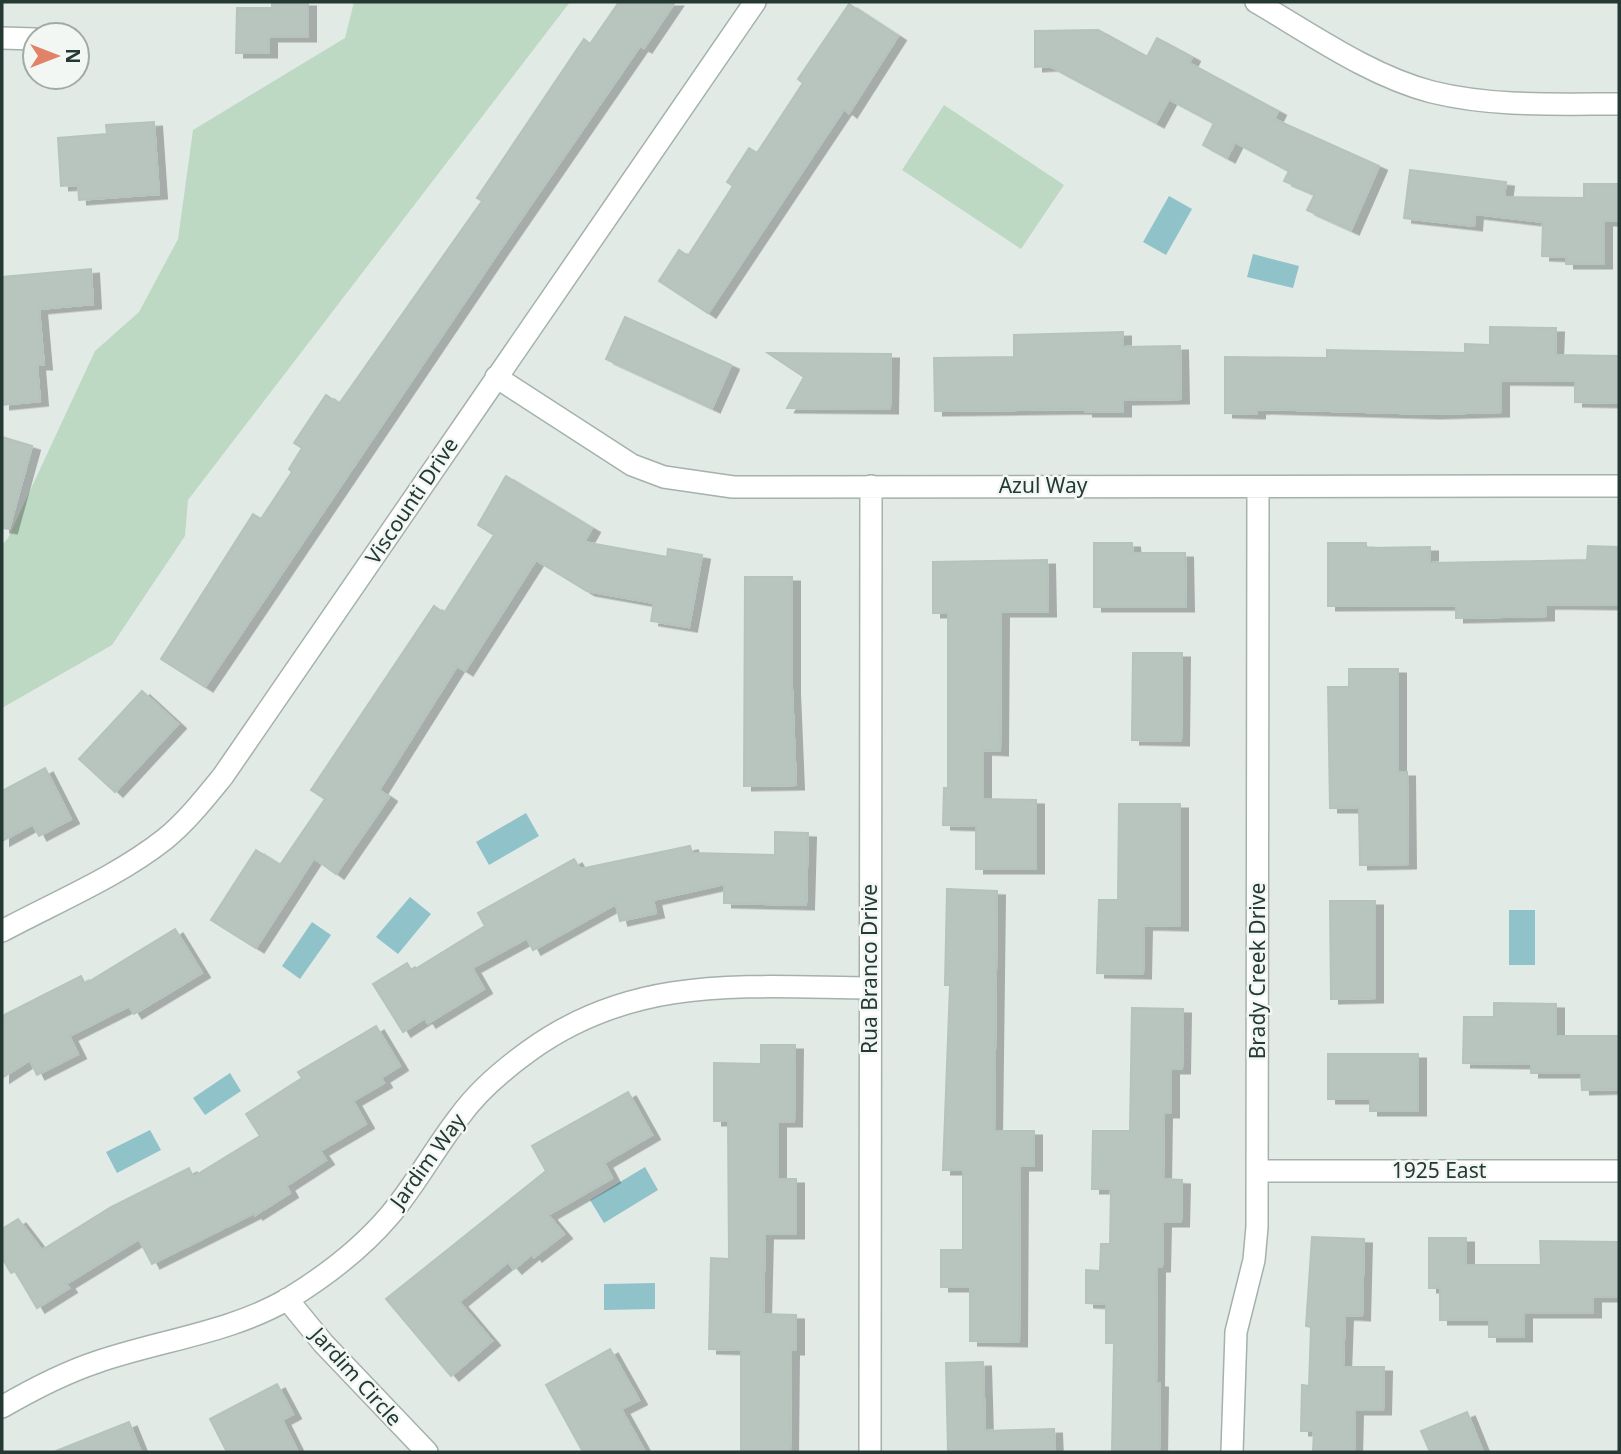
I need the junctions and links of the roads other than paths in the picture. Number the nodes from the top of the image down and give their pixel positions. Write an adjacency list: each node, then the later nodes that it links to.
1 (755, 2): 6 (street, Viscounti Drive)
2 (1265, 4): 5 (street)
3 (2, 38): 4 (street)
4 (21, 39)
5 (1619, 104)
6 (496, 377): 7 (street, Azul Way); 10 (street, Viscounti Drive)
7 (871, 486): 9 (street, Azul Way); 11 (street, Rua Branco Drive)
8 (1619, 486): 9 (street, Azul Way)
9 (1258, 487): 12 (street, Brady Creek Drive)
10 (2, 931)
11 (870, 988): 14 (street, Jardim Way); 17 (street, Rua Branco Drive)
12 (1258, 1171): 13 (street, 1925 East); 18 (street, Brady Creek Drive)
13 (1619, 1171)
14 (287, 1299): 15 (street, Jardim Way); 16 (street, Jardim Circle)
15 (2, 1407)
16 (427, 1452)
17 (870, 1452)
18 (1232, 1452)

